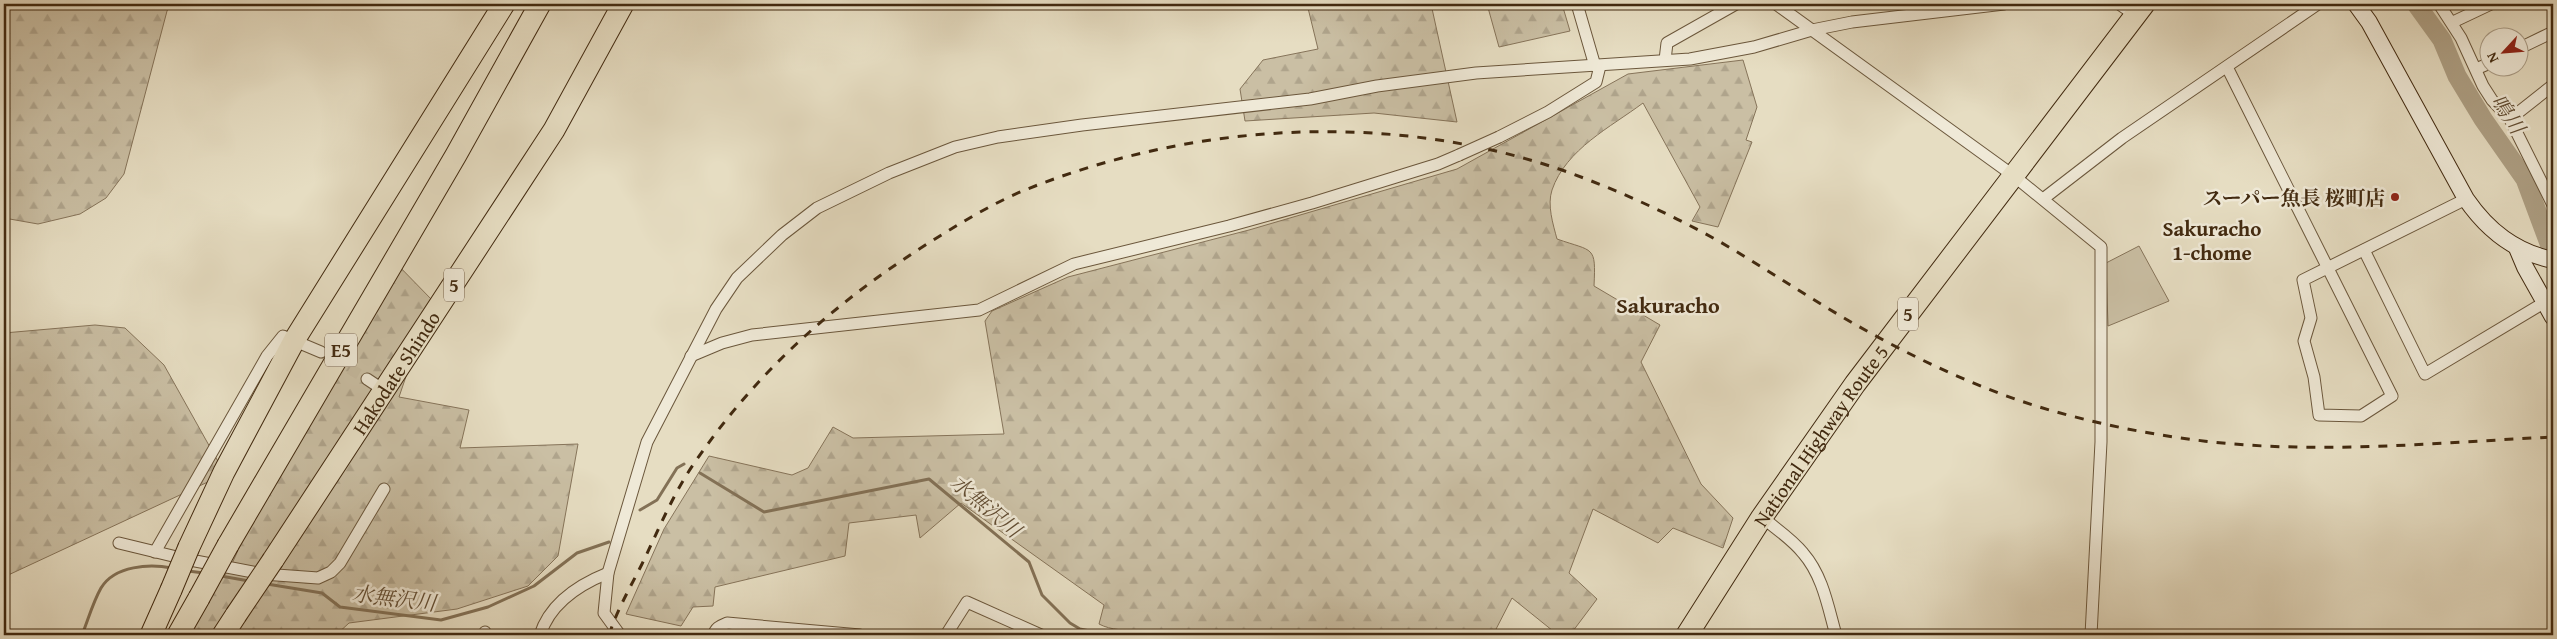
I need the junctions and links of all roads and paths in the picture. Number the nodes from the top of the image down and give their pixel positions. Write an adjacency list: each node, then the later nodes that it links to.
1 (504, 4): 37 (highway)
2 (540, 4): 26 (highway, E5)
3 (550, 4): 26 (highway, E5)
4 (623, 4): 41 (highway, Hakodate Shindo / 5)
5 (1577, 4): 20 (street)
6 (1736, 4): 19 (street)
7 (1776, 4): 16 (street)
8 (2004, 4): 13 (street)
9 (2318, 4): 21 (street)
10 (2356, 4): 28 (street)
11 (2439, 4): 15 (street)
12 (2491, 4): 15 (street)
13 (1991, 5): 16 (street)
14 (2133, 7): 27 (highway, National Highway Route 5 / 5)
15 (2453, 22): 23 (street)
16 (1812, 30): 19 (street); 27 (street)
17 (2553, 32): 18 (street)
18 (2530, 43)
19 (1665, 60): 20 (street)
20 (1598, 66): 39 (street, bridge); 39 (street)
21 (2227, 67): 29 (street); 34 (street)
22 (2480, 68): 23 (street)
23 (2476, 70): 25 (street)
24 (2553, 85): 25 (street)
25 (2510, 119): 30 (street)
26 (456, 155): 48 (highway, E5, bridge)
27 (2014, 176): 29 (street); 43 (highway, National Highway Route 5 / 5)
28 (2466, 199): 31 (street); 32 (street)
29 (2043, 200): 58 (street)
30 (2553, 205)
31 (2517, 248): 33 (street); 35 (street)
32 (2364, 250): 34 (street); 35 (street)
33 (2547, 259)
34 (2328, 269): 34 (street)
35 (2545, 302): 36 (street)
36 (2553, 317)
37 (294, 339): 38 (street); 45 (street); 47 (highway, bridge)
38 (321, 352)
39 (691, 356): 46 (street)
40 (367, 379): 41 (street)
41 (385, 392): 49 (highway, Hakodate Shindo / 5, bridge)
42 (384, 489): 45 (street)
43 (1762, 517): 56 (highway, National Highway Route 5 / 5); 57 (street)
44 (119, 543): 45 (street)
45 (155, 552)
46 (608, 573): 50 (street); 51 (street)
47 (150, 635)
48 (178, 635)
49 (224, 635)
50 (540, 635)
51 (620, 635)
52 (714, 635): 53 (street)
53 (860, 635)
54 (946, 635): 55 (street)
55 (1041, 635)
56 (1686, 635)
57 (1836, 635)
58 (2091, 635)

